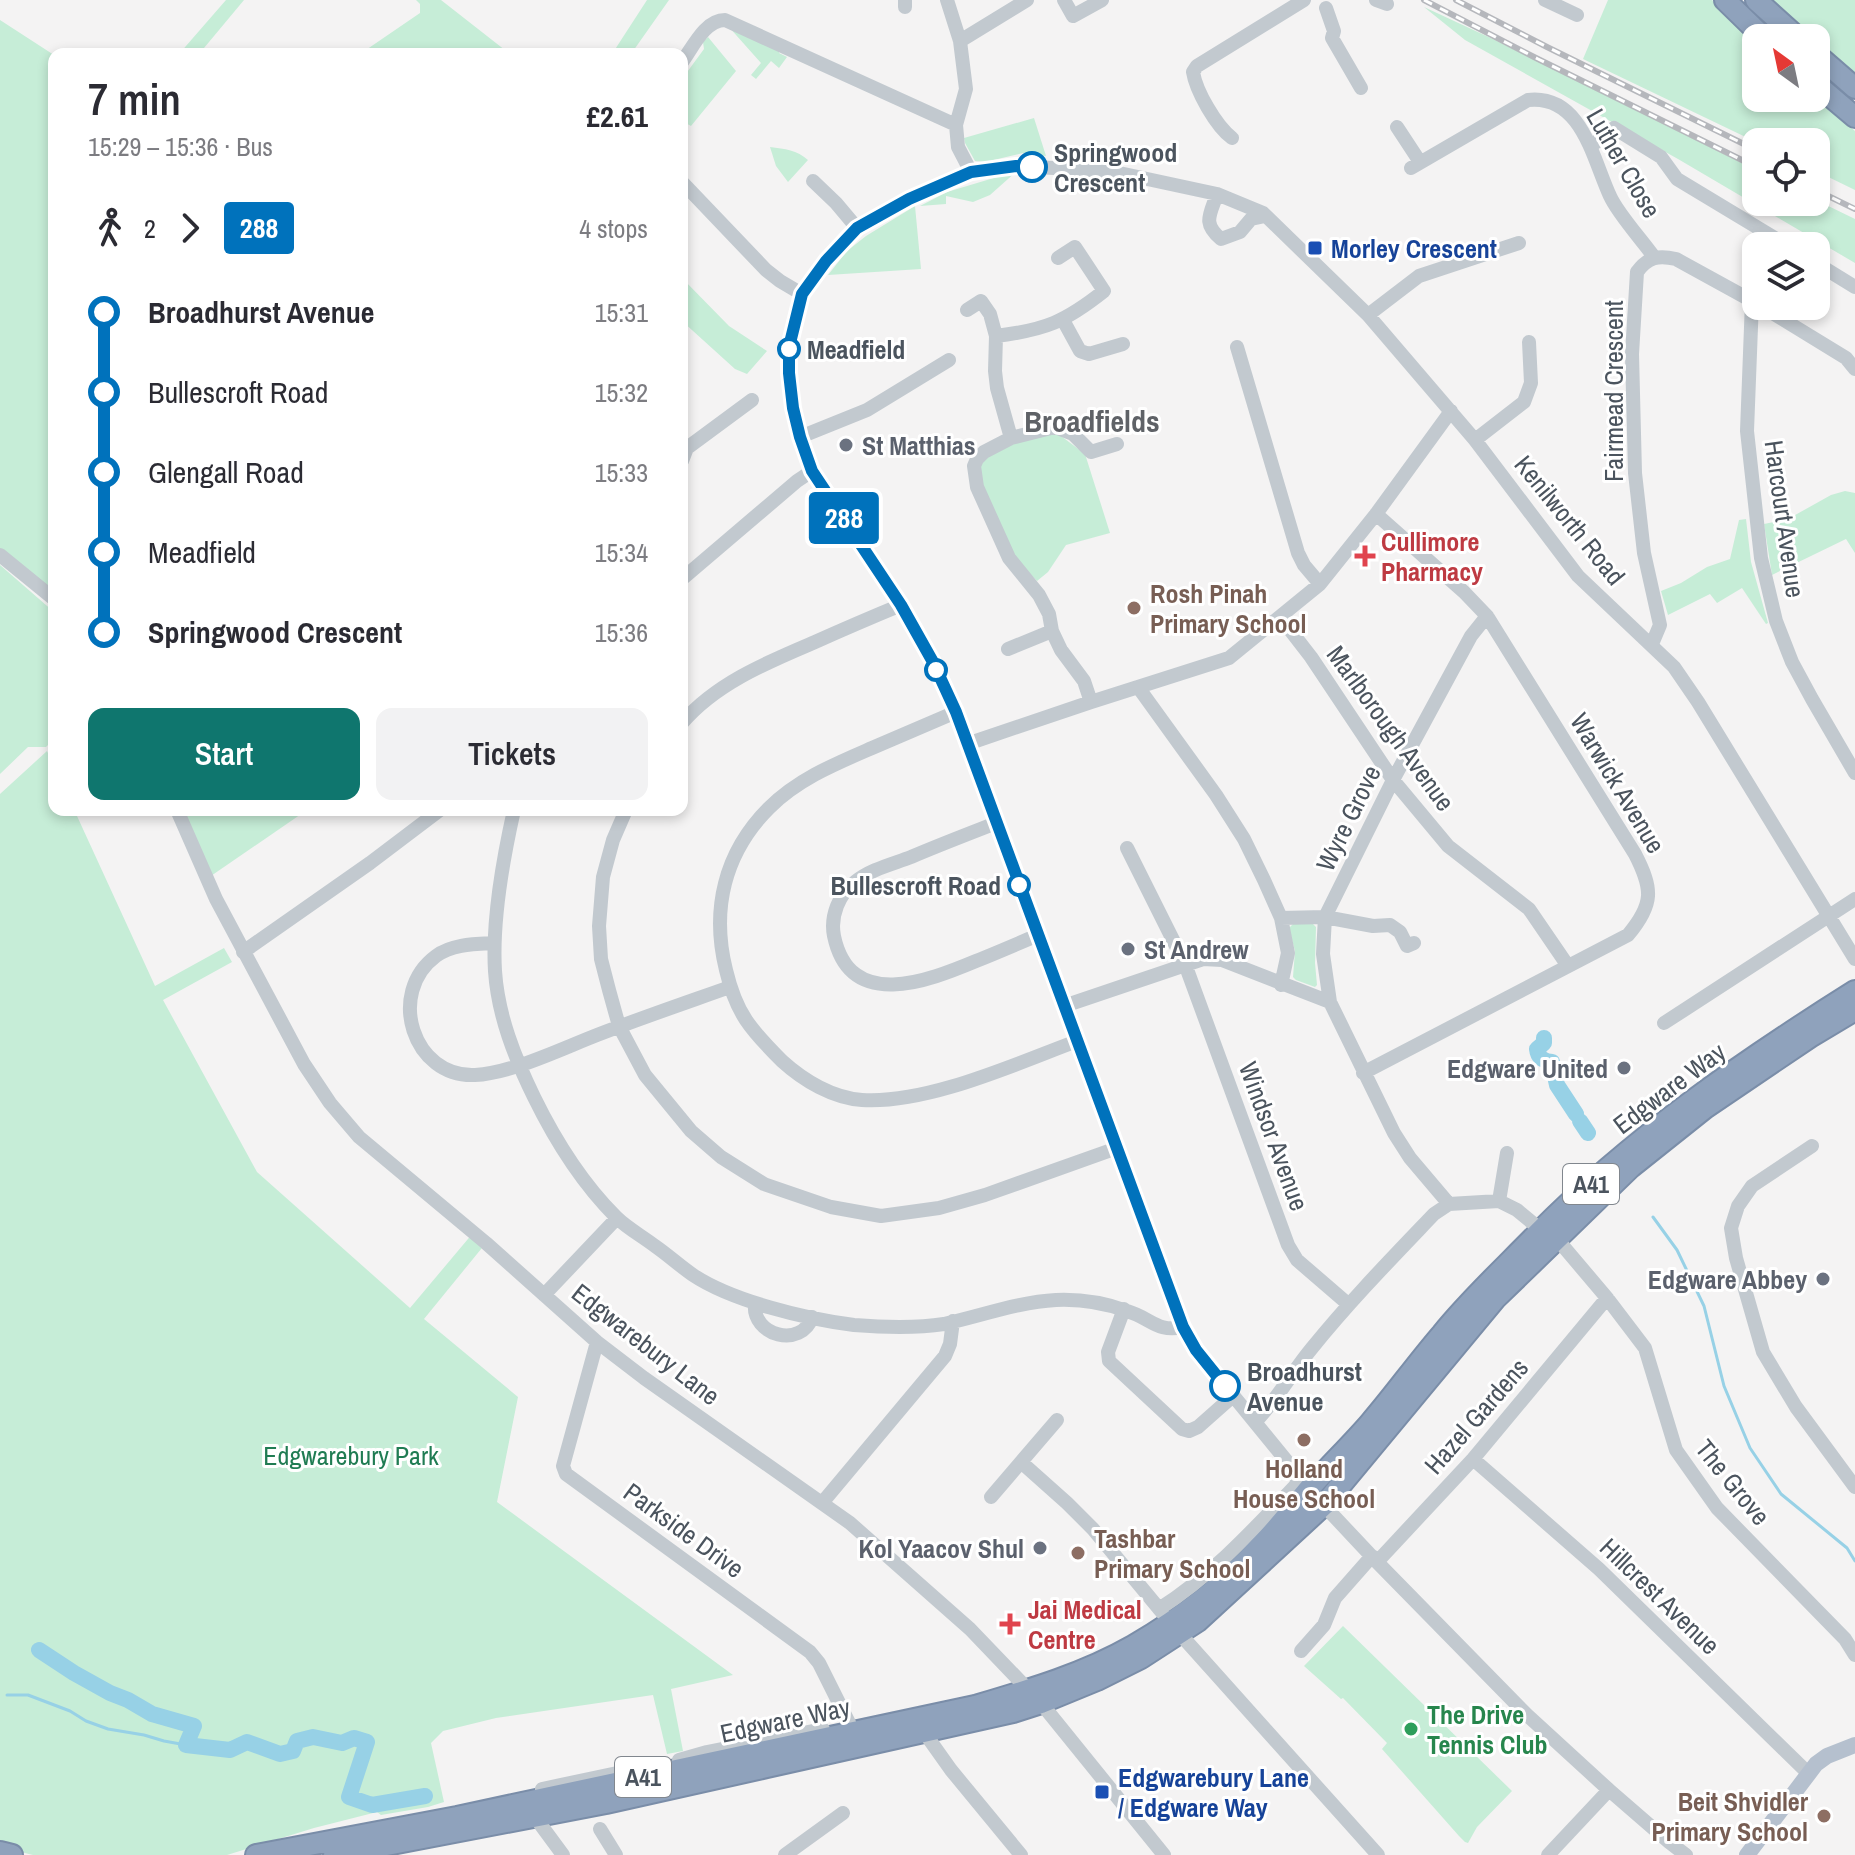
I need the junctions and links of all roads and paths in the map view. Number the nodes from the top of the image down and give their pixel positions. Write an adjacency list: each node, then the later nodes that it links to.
1 (947, 0): 14 (street)
2 (1027, 0): 14 (street)
3 (1064, 0): 4 (street)
4 (1102, 0)
5 (1304, 0): 23 (street)
6 (1310, 0): 10 (street)
7 (1545, 0): 11 (street)
8 (1725, 0): 12 (highway)
9 (1756, 0): 13 (highway)
10 (1331, 4): 17 (street)
11 (1577, 15)
12 (1750, 24)
13 (1783, 24)
14 (960, 41): 21 (street)
15 (688, 54): 21 (street)
16 (1830, 66): 18 (highway)
17 (1361, 88)
18 (1855, 88)
19 (1830, 96): 20 (highway)
20 (1855, 117)
21 (956, 125): 25 (street)
22 (1397, 127): 24 (street, Luther Close)
23 (1232, 138)
24 (1591, 146): 31 (street); 33 (street, Luther Close)
25 (971, 172): 28 (street, Kenilworth Road); 30 (street, Kenilworth Road)
26 (813, 181): 30 (street)
27 (688, 188): 37 (street)
28 (1217, 194): 29 (street, Kenilworth Road); 29 (street)
29 (1265, 216): 40 (street, Kenilworth Road)
30 (857, 228): 37 (street, Kenilworth Road)
31 (1765, 232)
32 (1519, 243): 40 (street)
33 (1654, 257): 38 (street); 67 (street, Fairmead Crescent)
34 (1058, 258): 41 (street)
35 (1830, 272): 36 (street)
36 (1855, 287)
37 (802, 294): 52 (street)
38 (1742, 295)
39 (967, 310): 44 (street)
40 (1368, 315): 51 (street, Kenilworth Road)
41 (1063, 320): 44 (street); 46 (street)
42 (1756, 320): 74 (street, Harcourt Avenue)
43 (1785, 320): 49 (street)
44 (996, 336): 53 (street)
45 (1529, 342): 54 (street)
46 (1123, 344)
47 (1237, 347): 61 (street)
48 (949, 360): 52 (street)
49 (1855, 369)
50 (752, 400): 56 (street)
51 (1451, 411): 54 (street, Kenilworth Road); 58 (street)
52 (800, 437): 57 (street)
53 (1011, 438): 55 (street); 66 (street)
54 (1475, 440): 67 (street, Kenilworth Road)
55 (1117, 444)
56 (688, 447)
57 (812, 471): 60 (street); 63 (street)
58 (1376, 514): 61 (street); 64 (street, Warwick Avenue)
59 (0, 555): 62 (street)
60 (688, 574)
61 (1320, 584): 65 (street)
62 (48, 594)
63 (901, 605): 71 (street); 72 (street)
64 (1487, 616): 75 (street, Wyre Grove); 92 (street, Warwick Avenue)
65 (1280, 617): 69 (street); 75 (street, Marlborough Avenue)
66 (1052, 631): 68 (street); 70 (street)
67 (1652, 644): 83 (street, Kenilworth Road)
68 (1008, 649)
69 (1138, 687): 70 (street); 85 (street)
70 (1091, 702): 73 (street)
71 (956, 712): 73 (street); 94 (street)
72 (688, 716)
73 (967, 744): 80 (street)
74 (1855, 773)
75 (1393, 780): 84 (street, Wyre Grove); 92 (street, Marlborough Avenue)
76 (180, 816): 89 (street, Edgwarebury Lane)
77 (432, 816): 89 (street)
78 (513, 816): 87 (street)
79 (623, 816): 100 (street)
80 (996, 823): 86 (street); 86 (street)
81 (1127, 848): 91 (street, Windsor Avenue)
82 (1855, 899): 83 (street)
83 (1829, 916): 90 (street, Kenilworth Road); 99 (street)
84 (1325, 917): 85 (street); 88 (street); 96 (street)
85 (1281, 918): 93 (street)
86 (1038, 935): 97 (street)
87 (494, 943): 102 (street); 102 (street)
88 (1414, 943)
89 (243, 952): 111 (street, Edgwarebury Lane)
90 (1855, 959)
91 (1185, 964): 93 (street); 97 (street); 114 (street, Windsor Avenue)
92 (1568, 966): 103 (street, Warwick Avenue)
93 (1281, 985): 96 (street)
94 (730, 987): 100 (street); 101 (street)
95 (1855, 991): 110 (highway, Edgware Way / A41)
96 (1330, 1002): 103 (street)
97 (1064, 1006): 101 (street)
98 (1855, 1010): 110 (highway, Edgware Way / A41)
99 (1664, 1023)
100 (619, 1026): 102 (street); 105 (street)
101 (1077, 1041): 105 (street)
102 (519, 1065): 109 (street)
103 (1363, 1073): 108 (street)
104 (1812, 1146): 125 (street)
105 (1117, 1148): 118 (street)
106 (1507, 1153): 107 (street)
107 (1499, 1201): 108 (street); 110 (street, The Grove)
108 (1449, 1204): 114 (street)
109 (617, 1218): 111 (street); 113 (street)
110 (1548, 1235): 112 (street, The Grove); 126 (highway, Edgware Way / A41); 126 (highway, Edgware Way / A41)
111 (544, 1295): 119 (street, Edgwarebury Lane)
112 (1607, 1298): 123 (street, Hazel Gardens); 132 (street, The Grove)
113 (755, 1303): 116 (street); 116 (street)
114 (1348, 1304): 122 (street)
115 (1124, 1309): 117 (street); 118 (street); 120 (street)
116 (812, 1317): 117 (street)
117 (953, 1321): 128 (street)
118 (1183, 1327): 120 (street)
119 (597, 1342): 128 (street, Edgwarebury Lane); 134 (street, Parkside Drive)
120 (1233, 1396): 122 (street)
121 (1057, 1420): 124 (street)
122 (1255, 1422): 126 (street)
123 (1473, 1459): 129 (street, Hazel Gardens); 137 (street, Hillcrest Avenue)
124 (1021, 1462): 127 (street); 130 (street)
125 (1855, 1487)
126 (1312, 1491): 129 (street); 130 (highway, Edgware Way / A41); 130 (highway, Edgware Way / A41); 130 (street)
127 (991, 1497)
128 (822, 1503): 133 (street, Edgwarebury Lane)
129 (1374, 1559): 131 (street, Hazel Gardens); 138 (street)
130 (1170, 1622): 133 (highway, Edgware Way / A41); 152 (street)
131 (1301, 1651)
132 (1855, 1655)
133 (1035, 1697): 134 (highway, Edgware Way / A41); 135 (highway, Edgware Way / A41); 151 (street, Edgwarebury Lane)
134 (851, 1728): 139 (highway, Edgware Way / A41); 139 (street, Edgware Way)
135 (924, 1732): 141 (highway, Edgware Way / A41); 150 (street)
136 (1855, 1745): 137 (main road)
137 (1808, 1773): 155 (main road)
138 (1609, 1790): 153 (street); 154 (street)
139 (460, 1812): 145 (highway, Edgware Way / A41)
140 (843, 1813): 149 (street)
141 (535, 1817): 146 (highway, Edgware Way / A41); 147 (street)
142 (600, 1829): 148 (street)
143 (0, 1852): 144 (highway)
144 (12, 1855)
145 (256, 1855)
146 (334, 1855)
147 (563, 1855)
148 (616, 1855)
149 (785, 1855)
150 (1021, 1855)
151 (1164, 1855)
152 (1378, 1855)
153 (1548, 1855)
154 (1686, 1855)
155 (1747, 1855)

